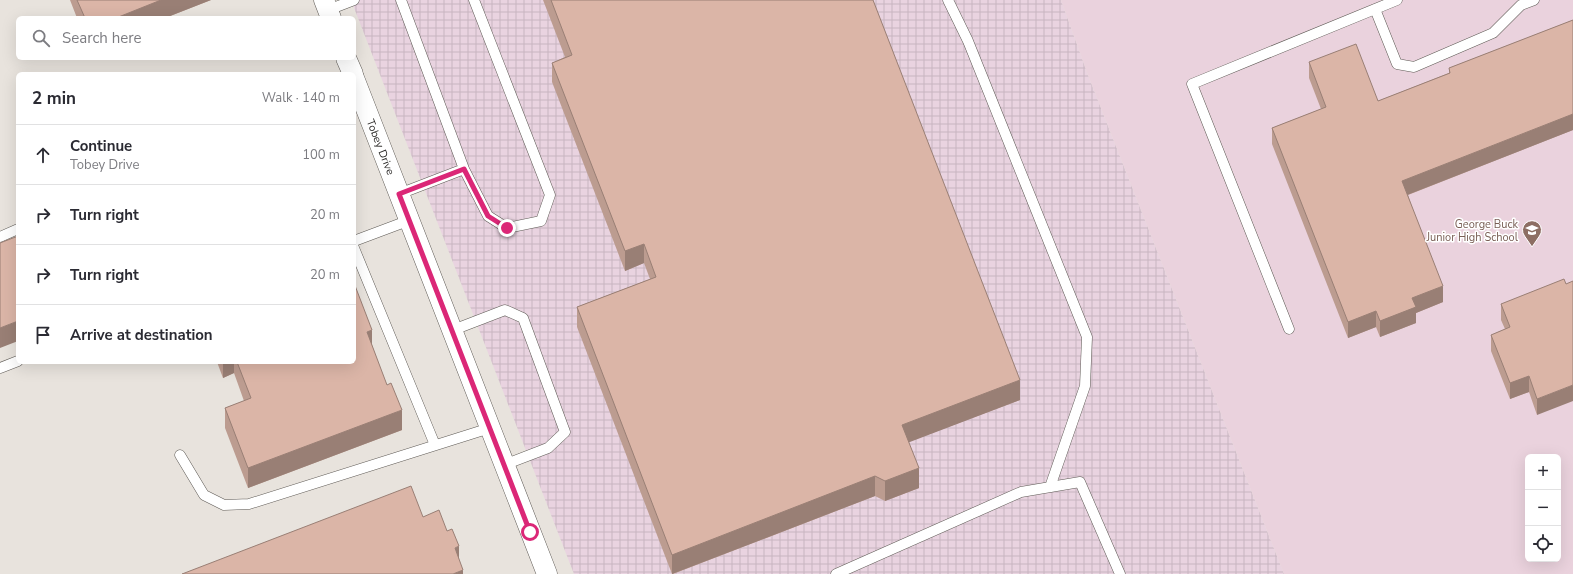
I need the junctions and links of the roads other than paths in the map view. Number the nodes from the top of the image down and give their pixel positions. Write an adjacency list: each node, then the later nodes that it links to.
1 (354, 0): 7 (lane)
2 (401, 0): 12 (lane)
3 (474, 0): 12 (lane)
4 (948, 0): 27 (lane)
5 (1397, 0): 8 (lane)
6 (1534, 0): 8 (lane)
7 (328, 9)
8 (1375, 9): 19 (lane)
9 (347, 60): 10 (street, Tobey Drive)
10 (351, 72)
11 (356, 86): 13 (street, Tobey Drive)
12 (464, 169): 13 (lane)
13 (399, 194): 14 (street, Tobey Drive)
14 (410, 220): 17 (lane); 20 (street, Tobey Drive)
15 (16, 231): 16 (lane)
16 (0, 237)
17 (356, 240)
18 (356, 253): 24 (lane)
19 (1288, 329)
20 (453, 330): 23 (street, Tobey Drive); 26 (lane)
21 (16, 362): 22 (lane)
22 (0, 368)
23 (490, 428): 24 (lane); 26 (street, Tobey Drive)
24 (435, 445): 25 (lane)
25 (180, 455)
26 (504, 464): 28 (street, Tobey Drive)
27 (1050, 487): 29 (lane); 30 (lane)
28 (547, 574)
29 (836, 574)
30 (1120, 574)

